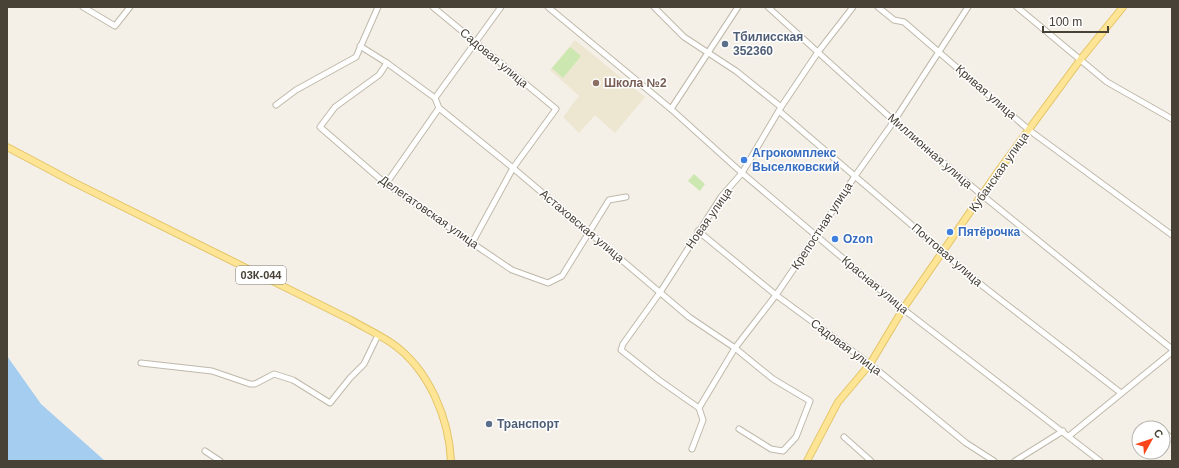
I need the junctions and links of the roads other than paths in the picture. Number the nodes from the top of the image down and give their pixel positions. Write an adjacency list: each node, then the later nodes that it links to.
1 (83, 7): 2 (street)
2 (130, 7)
3 (378, 7): 16 (street)
4 (432, 7): 15 (street, Садовая улица)
5 (501, 7): 15 (street)
6 (548, 7): 25 (street, Красная улица)
7 (654, 7): 19 (street, Почтовая улица)
8 (738, 7): 19 (street)
9 (768, 7): 18 (street, Миллионная улица)
10 (853, 7): 18 (street, Новая улица)
11 (878, 7): 17 (street, Кривая улица)
12 (968, 7): 17 (street, Крепостная улица)
13 (1017, 7): 20 (street)
14 (1123, 7): 20 (main road, Кубанская улица)
15 (475, 43): 22 (street); 31 (street, Садовая улица)
16 (360, 46): 21 (street); 23 (street)
17 (939, 51): 28 (street, Крепостная улица); 29 (street, Кривая улица)
18 (818, 52): 26 (street, Новая улица); 28 (street, Миллионная улица)
19 (708, 54): 25 (street); 26 (street, Почтовая улица)
20 (1080, 60): 27 (street); 29 (main road, Кубанская улица)
21 (387, 63): 22 (street); 34 (street, Делегатовская улица)
22 (435, 98): 24 (street, Астаховская улица)
23 (276, 104)
24 (439, 108): 31 (street, Астаховская улица); 34 (street)
25 (671, 108): 32 (street, Красная улица)
26 (780, 109): 32 (street, Новая улица); 33 (street, Почтовая улица)
27 (1172, 120)
28 (894, 121): 33 (street, Крепостная улица); 35 (street, Миллионная улица)
29 (1028, 130): 35 (main road, Кубанская улица); 39 (street, Кривая улица)
30 (7, 147): 46 (main road, 03К-044)
31 (513, 168): 38 (street, Астаховская улица); 41 (street)
32 (742, 173): 37 (street, Новая улица); 40 (street, Красная улица)
33 (855, 176): 40 (street, Крепостная улица); 42 (street, Почтовая улица)
34 (386, 184): 41 (street, Делегатовская улица)
35 (982, 195): 42 (main road, Кубанская улица); 48 (street, Миллионная улица)
36 (626, 197): 38 (street)
37 (698, 231): 43 (street, Новая улица); 44 (street, Садовая улица)
38 (590, 233): 41 (street, Делегатовская улица); 43 (street, Астаховская улица)
39 (1172, 235)
40 (816, 236): 44 (street, Крепостная улица); 45 (street, Красная улица)
41 (472, 242)
42 (944, 253): 45 (main road, Кубанская улица); 51 (street, Почтовая улица)
43 (660, 291): 47 (street, Астаховская улица); 52 (street, Новая улица)
44 (776, 295): 47 (street, Крепостная улица); 50 (street, Садовая улица)
45 (903, 309): 50 (main road, Кубанская улица); 54 (street, Красная улица)
46 (378, 335): 49 (street); 60 (main road, 03К-044)
47 (735, 348): 52 (street, Крепостная улица); 53 (street, Астаховская улица)
48 (1172, 351): 51 (street)
49 (141, 364)
50 (870, 364): 61 (main road, Кубанская улица); 63 (street, Садовая улица)
51 (1121, 393): 55 (street)
52 (699, 408): 57 (street)
53 (739, 429)
54 (1063, 431): 55 (street, Красная улица); 64 (street)
55 (1069, 436): 65 (street, Красная улица)
56 (844, 437): 62 (street)
57 (692, 450)
58 (205, 451): 59 (street)
59 (220, 461)
60 (452, 461)
61 (807, 461)
62 (871, 461)
63 (994, 461)
64 (1015, 461)
65 (1100, 461)

